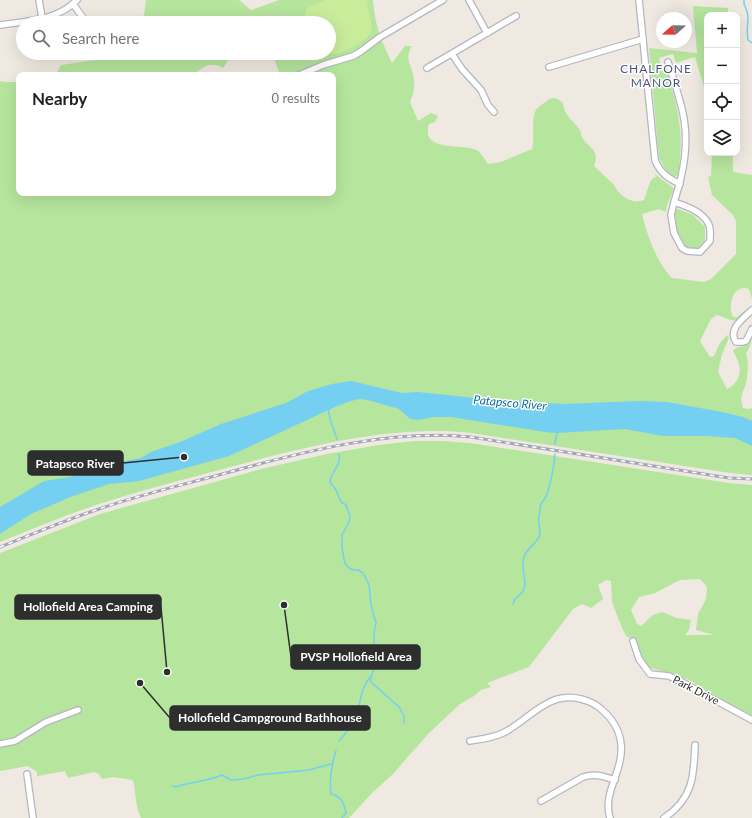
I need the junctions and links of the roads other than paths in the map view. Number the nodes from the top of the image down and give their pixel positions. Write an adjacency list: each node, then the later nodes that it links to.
1 (39, 0): 6 (street)
2 (443, 0): 18 (street)
3 (469, 0): 12 (street)
4 (639, 0): 13 (street)
5 (75, 2): 7 (street); 8 (street)
6 (42, 16)
7 (48, 16)
8 (83, 16)
9 (516, 16): 12 (street)
10 (16, 23): 11 (street)
11 (0, 25)
12 (487, 33): 14 (street)
13 (643, 39): 16 (street); 20 (street)
14 (452, 54): 17 (street); 19 (street)
15 (668, 62): 20 (street)
16 (549, 67)
17 (426, 68)
18 (306, 72)
19 (494, 112)
20 (680, 184): 21 (street)
21 (674, 202): 21 (street)
22 (752, 310): 23 (street)
23 (752, 329)
24 (633, 641): 26 (street, Park Drive)
25 (78, 710): 28 (street)
26 (752, 720)
27 (470, 741): 31 (street)
28 (0, 744)
29 (695, 744): 35 (street)
30 (27, 774): 33 (street)
31 (615, 780): 32 (street); 34 (street)
32 (541, 801)
33 (33, 818)
34 (610, 818)
35 (664, 818)

